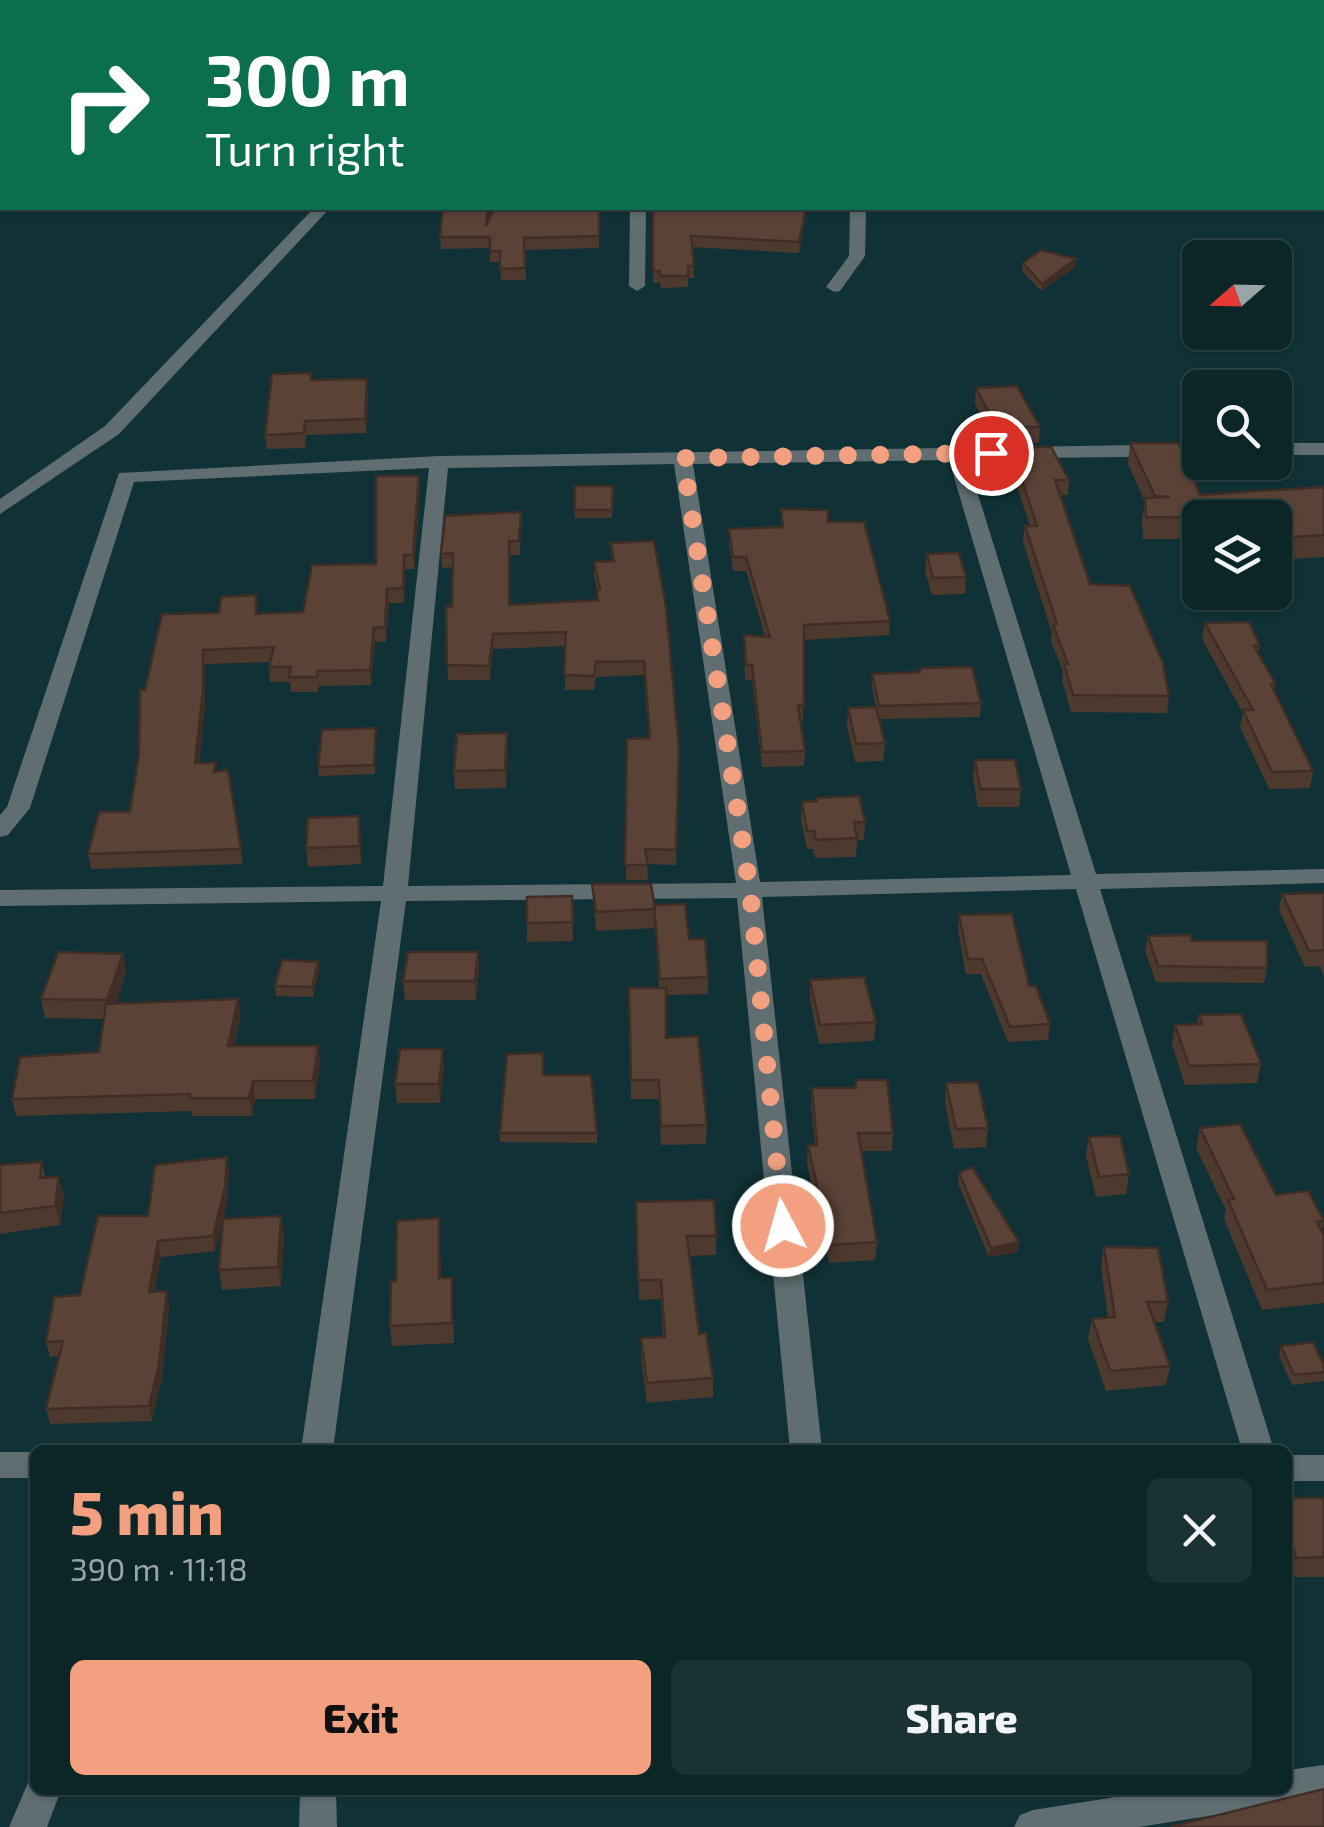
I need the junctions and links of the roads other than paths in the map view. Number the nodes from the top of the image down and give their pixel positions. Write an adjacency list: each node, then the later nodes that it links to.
1 (320, 210): 12 (street)
2 (638, 210): 4 (street)
3 (858, 210): 5 (street)
4 (637, 286)
5 (834, 287)
6 (1324, 449): 8 (street)
7 (1182, 450): 9 (street)
8 (1292, 450)
9 (956, 453): 10 (street); 15 (street)
10 (683, 458): 11 (street); 16 (street)
11 (439, 462): 13 (street); 17 (street)
12 (0, 508)
13 (0, 830)
14 (1324, 876): 15 (street)
15 (1086, 880): 16 (street); 21 (street)
16 (750, 890): 17 (street); 20 (street)
17 (395, 892): 18 (street); 19 (street)
18 (0, 898)
19 (318, 1445)
20 (806, 1445)
21 (1256, 1445)
22 (0, 1465): 23 (street)
23 (30, 1465)
24 (1292, 1468): 25 (street)
25 (1324, 1468)
26 (1324, 1780): 27 (street)
27 (1292, 1785)
28 (41, 1795): 31 (street)
29 (318, 1795): 32 (street)
30 (1234, 1795): 33 (street)
31 (28, 1827)
32 (318, 1827)
33 (1033, 1827)

